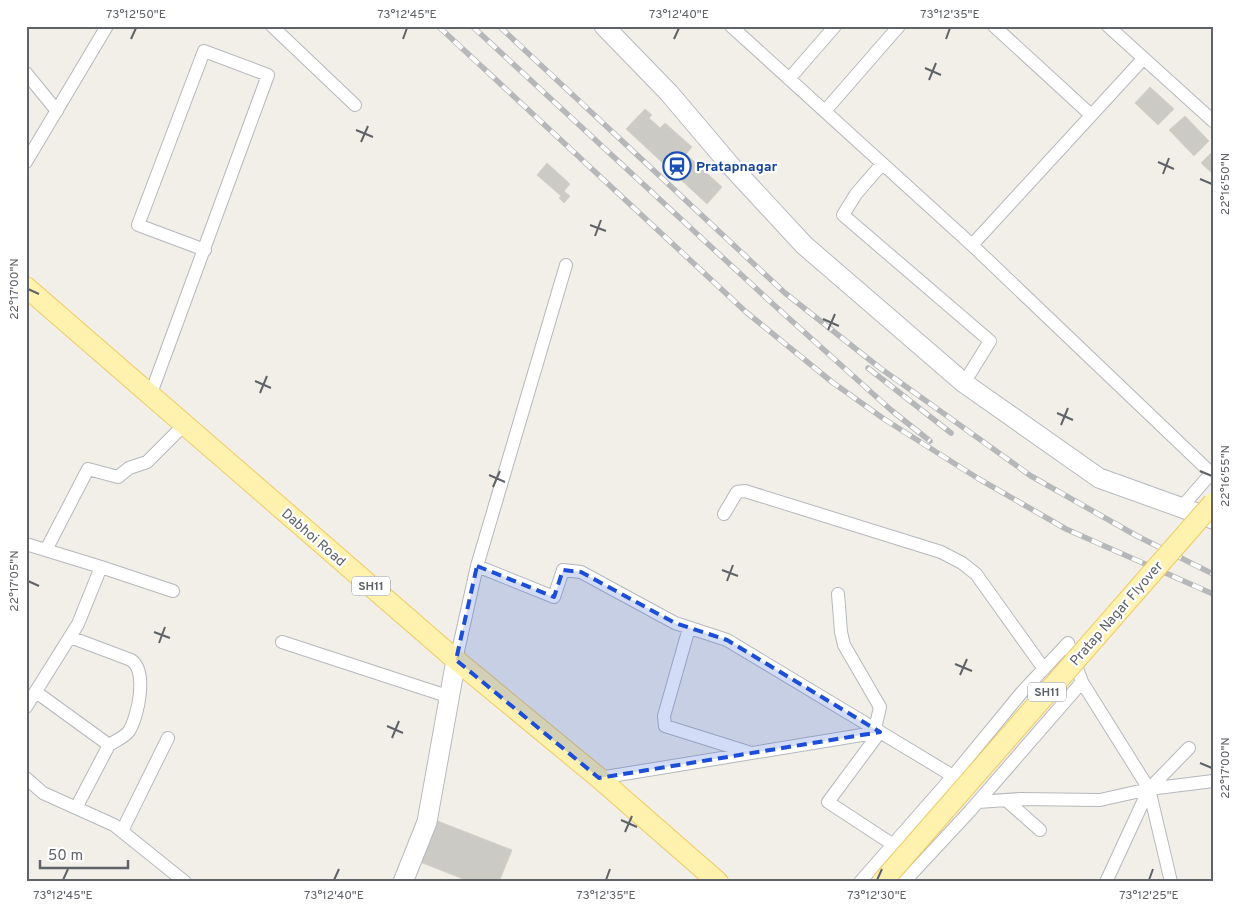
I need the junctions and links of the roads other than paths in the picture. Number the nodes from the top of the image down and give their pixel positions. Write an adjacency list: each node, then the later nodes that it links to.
1 (107, 26): 13 (street)
2 (272, 26): 12 (street)
3 (604, 26): 23 (street)
4 (731, 26): 11 (street)
5 (835, 26): 11 (street)
6 (899, 26): 14 (street)
7 (994, 26): 15 (street)
8 (1108, 26): 9 (street)
9 (1143, 59): 15 (street); 16 (street)
10 (26, 73): 13 (street)
11 (789, 79): 14 (street)
12 (355, 105)
13 (57, 111): 17 (street)
14 (824, 112): 18 (street)
15 (1091, 115): 19 (street)
16 (1213, 121)
17 (26, 162)
18 (882, 164): 19 (street); 23 (street)
19 (972, 245): 26 (street)
20 (205, 250): 20 (street); 24 (street)
21 (566, 265): 32 (street)
22 (26, 287): 24 (main road, Dabhoi Road / SH11)
23 (964, 383): 27 (street)
24 (150, 396): 25 (main road, Dabhoi Road / SH11)
25 (184, 425): 31 (street); 39 (main road, Dabhoi Road / SH11)
26 (1212, 472): 27 (street)
27 (1181, 508): 29 (street)
28 (724, 514): 40 (street)
29 (1212, 514): 65 (main road, Pratap Nagar Flyover / SH11, bridge)
30 (26, 544): 31 (street)
31 (46, 550): 33 (street)
32 (477, 566): 36 (street); 39 (street)
33 (101, 567): 34 (street); 37 (street)
34 (173, 591)
35 (838, 594): 45 (street)
36 (689, 628): 45 (street); 49 (street)
37 (70, 637): 42 (street); 47 (street)
38 (282, 642): 43 (street)
39 (456, 660): 43 (street); 52 (main road, Dabhoi Road / SH11)
40 (1044, 669): 41 (street); 50 (street)
41 (1082, 682): 54 (street); 56 (street)
42 (36, 692): 44 (street); 47 (street)
43 (447, 696): 63 (street)
44 (26, 707)
45 (878, 730): 49 (street); 50 (street); 60 (street)
46 (168, 738): 59 (street)
47 (109, 745): 57 (street)
48 (1189, 748): 54 (street)
49 (753, 753): 52 (street)
50 (953, 776): 60 (street)
51 (26, 778): 57 (street)
52 (599, 778): 61 (main road, Dabhoi Road / SH11)
53 (1213, 781): 54 (street)
54 (1149, 789): 55 (street); 67 (street); 68 (street)
55 (1006, 800): 56 (street); 58 (street)
56 (978, 802): 66 (street)
57 (76, 808): 59 (street)
58 (1040, 830)
59 (122, 831): 62 (street)
60 (892, 844): 64 (street)
61 (706, 878)
62 (185, 882)
63 (404, 882)
64 (860, 882)
65 (882, 882)
66 (904, 882)
67 (1106, 882)
68 (1171, 882)

